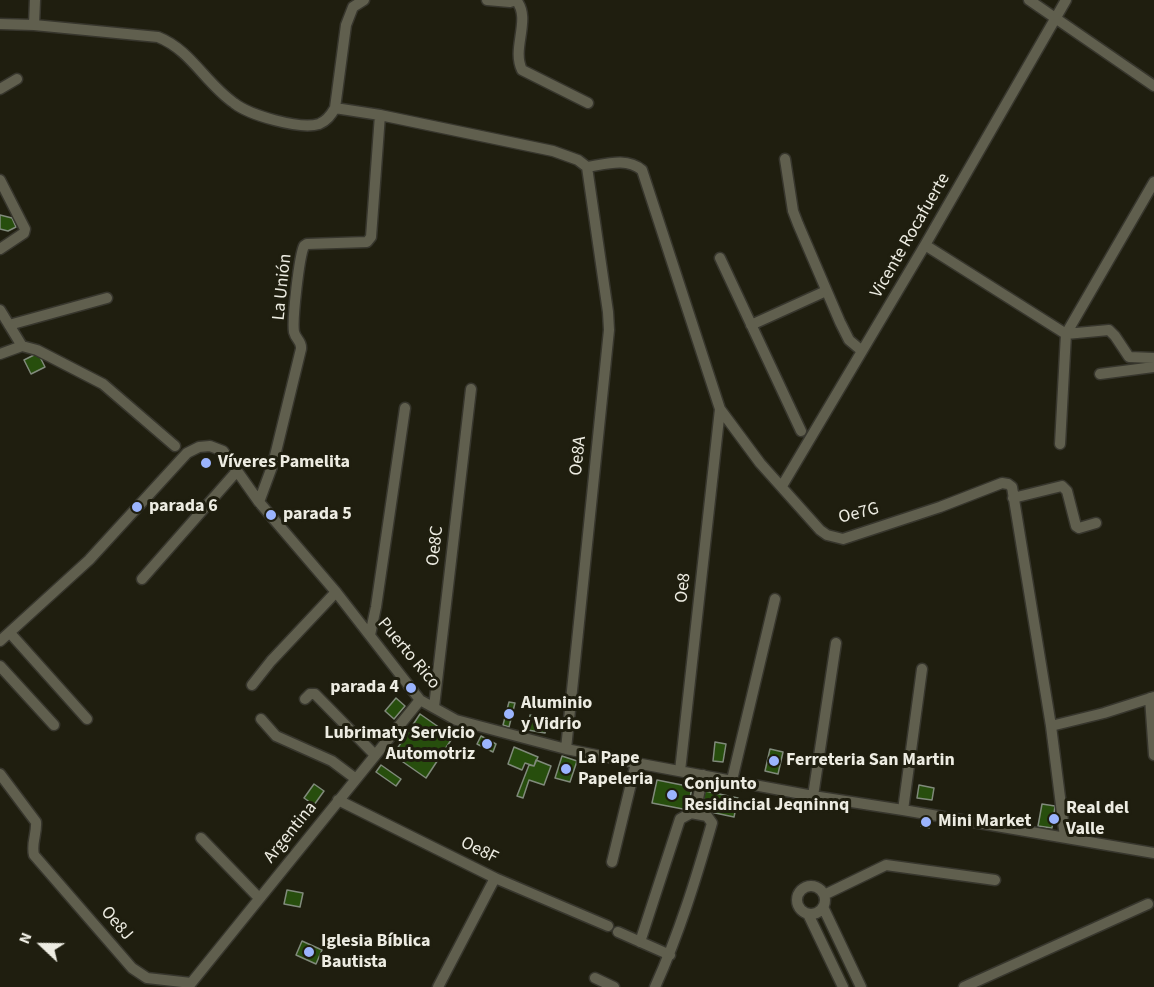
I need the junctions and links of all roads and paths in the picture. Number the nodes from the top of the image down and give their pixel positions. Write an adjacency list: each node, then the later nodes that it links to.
1 (35, 0): 9 (street)
2 (364, 0): 14 (street)
3 (487, 0): 4 (street)
4 (517, 0): 13 (street)
5 (1029, 0): 7 (street)
6 (1066, 0): 7 (street, Vicente Rocafuerte)
7 (1056, 18): 11 (street); 20 (street, Vicente Rocafuerte)
8 (0, 24): 9 (street)
9 (34, 25): 14 (street)
10 (17, 80): 12 (street)
11 (1154, 86)
12 (0, 89)
13 (588, 103)
14 (335, 108): 15 (street)
15 (380, 115): 17 (street); 44 (street, La Unión)
16 (785, 159): 23 (street)
17 (587, 167): 37 (street, Oe7G); 64 (street, Oe8A)
18 (0, 180): 21 (street)
19 (1154, 182): 28 (street)
20 (925, 245): 28 (street); 30 (street, Vicente Rocafuerte)
21 (0, 249)
22 (720, 258): 27 (street)
23 (826, 291): 27 (street); 30 (street)
24 (107, 298): 26 (street)
25 (0, 310): 26 (street)
26 (9, 325): 29 (street)
27 (751, 325): 38 (street)
28 (1066, 334): 32 (street); 39 (street)
29 (22, 346): 31 (street); 40 (street)
30 (862, 351): 42 (street, Vicente Rocafuerte)
31 (0, 354)
32 (1154, 358)
33 (1154, 367): 34 (street)
34 (1100, 374)
35 (471, 389): 59 (street, Oe8C)
36 (405, 408): 50 (street)
37 (720, 409): 42 (street, Oe7G); 68 (street, Oe8)
38 (801, 431)
39 (1060, 444)
40 (175, 446)
41 (237, 471): 44 (street, Puerto Rico); 46 (street); 49 (street, Puerto Rico)
42 (782, 486): 43 (street, Oe7G)
43 (1013, 498): 45 (street); 63 (street)
44 (260, 502): 47 (street, Puerto Rico)
45 (1096, 523)
46 (142, 579)
47 (336, 592): 50 (street, Puerto Rico); 55 (street)
48 (775, 598): 72 (street)
49 (10, 633): 51 (street, Puerto Rico); 61 (street)
50 (370, 635): 58 (street, Puerto Rico)
51 (0, 642)
52 (836, 643): 73 (street)
53 (0, 666): 62 (street)
54 (922, 669): 75 (street)
55 (252, 685)
56 (1152, 697): 63 (street); 65 (street)
57 (305, 699): 66 (street)
58 (420, 700): 59 (street, Puerto Rico); 66 (street, Argentina)
59 (434, 707): 64 (street, Puerto Rico)
60 (261, 719): 71 (street)
61 (87, 720)
62 (54, 725)
63 (1051, 726): 77 (street)
64 (566, 749): 67 (street, Puerto Rico)
65 (1154, 755)
66 (375, 756): 71 (street, Argentina)
67 (636, 763): 68 (street, Puerto Rico); 80 (street)
68 (680, 771): 70 (street, Puerto Rico)
69 (0, 774): 91 (street, Oe8J)
70 (703, 775): 72 (street, Puerto Rico); 76 (street)
71 (356, 779): 74 (street, Argentina)
72 (732, 780): 73 (street, Puerto Rico)
73 (813, 796): 75 (street, Puerto Rico)
74 (338, 800): 81 (street, Oe8F); 84 (street, Argentina)
75 (903, 810): 77 (street, Puerto Rico)
76 (695, 813): 88 (street); 89 (street)
77 (1065, 837): 79 (street, Puerto Rico)
78 (201, 838): 84 (street)
79 (1154, 853)
80 (612, 862)
81 (495, 878): 88 (street, Oe8F); 92 (street)
82 (994, 880): 83 (street)
83 (824, 895): 86 (street); 87 (street)
84 (260, 898): 91 (street, Argentina)
85 (1148, 904): 97 (street)
86 (823, 907): 87 (street); 96 (street)
87 (808, 914): 95 (street)
88 (640, 942): 89 (street, Oe8F)
89 (670, 955): 94 (street)
90 (595, 978): 93 (street)
91 (189, 985)
92 (438, 987)
93 (614, 987)
94 (655, 987)
95 (843, 987)
96 (861, 987)
97 (964, 987)

